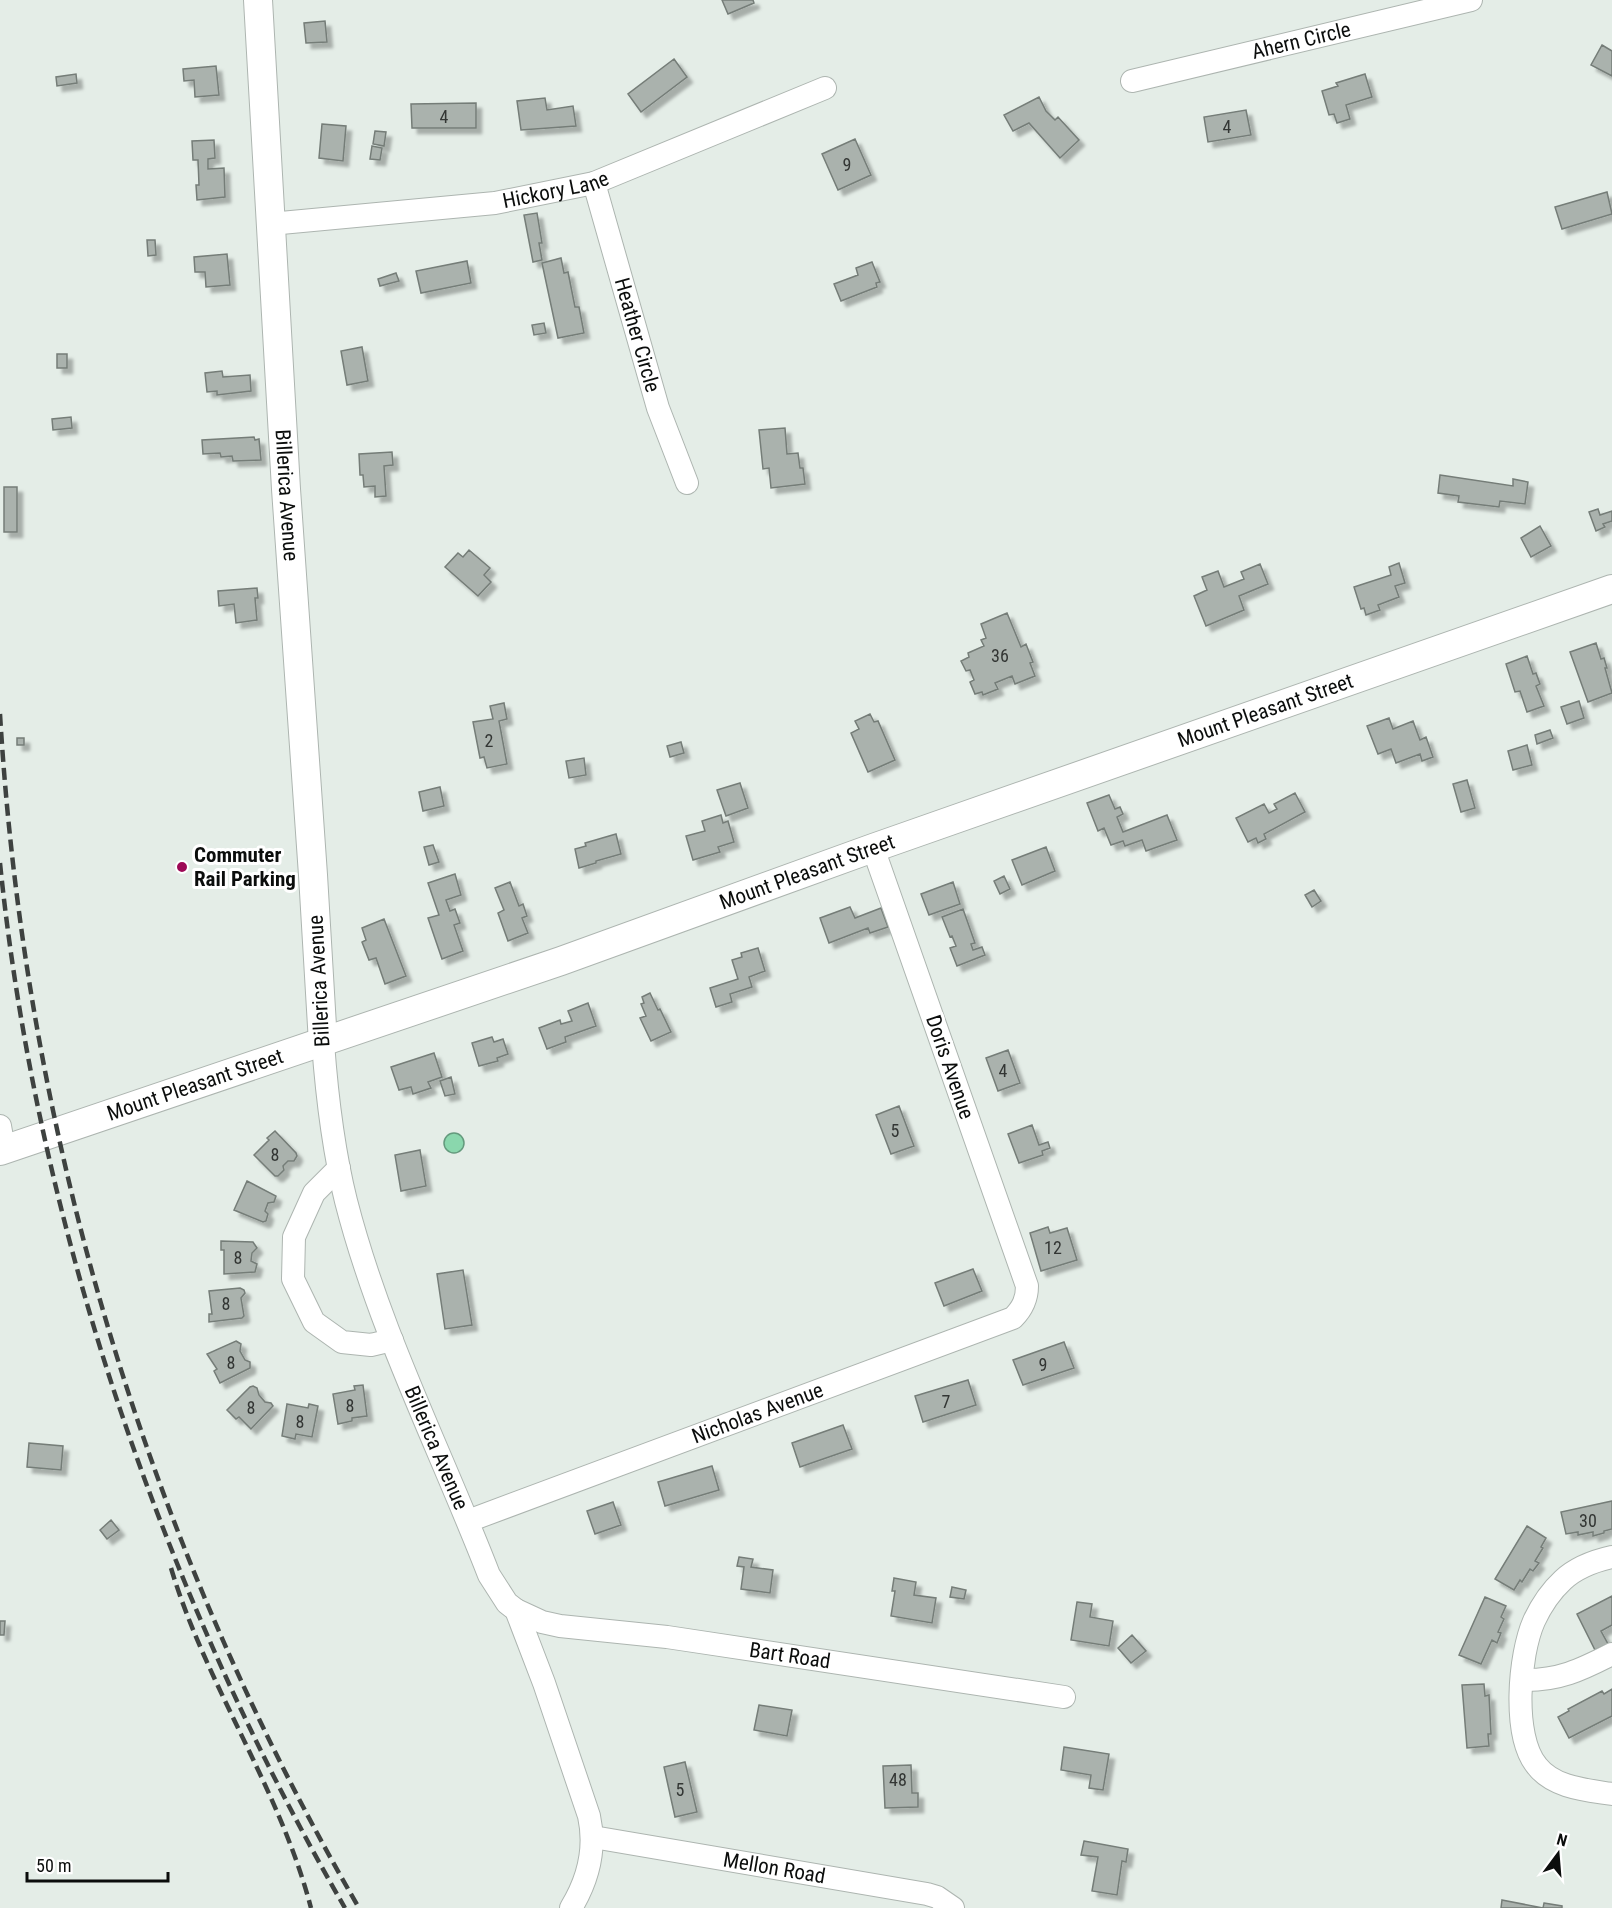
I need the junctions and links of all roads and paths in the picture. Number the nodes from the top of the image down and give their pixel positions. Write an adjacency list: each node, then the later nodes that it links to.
1 (258, 0): 6 (main road, Billerica Avenue)
2 (1472, 0): 3 (street, Ahern Circle)
3 (1132, 81)
4 (825, 88): 5 (street, Hickory Lane)
5 (594, 183): 6 (street, Hickory Lane); 7 (street, Heather Circle)
6 (270, 224): 10 (main road, Billerica Avenue)
7 (687, 483)
8 (1612, 589): 9 (main road, Mount Pleasant Street)
9 (873, 848): 10 (main road, Mount Pleasant Street); 13 (street, Doris Avenue)
10 (323, 1043): 11 (main road, Mount Pleasant Street); 12 (street, Billerica Avenue)
11 (1, 1142)
12 (339, 1168): 14 (street, Billerica Avenue); 14 (street)
13 (1027, 1286): 15 (street, Nicholas Avenue)
14 (392, 1340): 15 (street, Billerica Avenue)
15 (468, 1521): 17 (street, Billerica Avenue)
16 (1612, 1557): 19 (street)
17 (516, 1610): 20 (street, Bart Road); 22 (street, Billerica Avenue)
18 (1612, 1654): 19 (street)
19 (1522, 1680): 21 (street)
20 (1064, 1698)
21 (1612, 1794)
22 (593, 1837): 23 (street, Billerica Avenue); 24 (street, Mellon Road)
23 (572, 1908)
24 (953, 1908)

